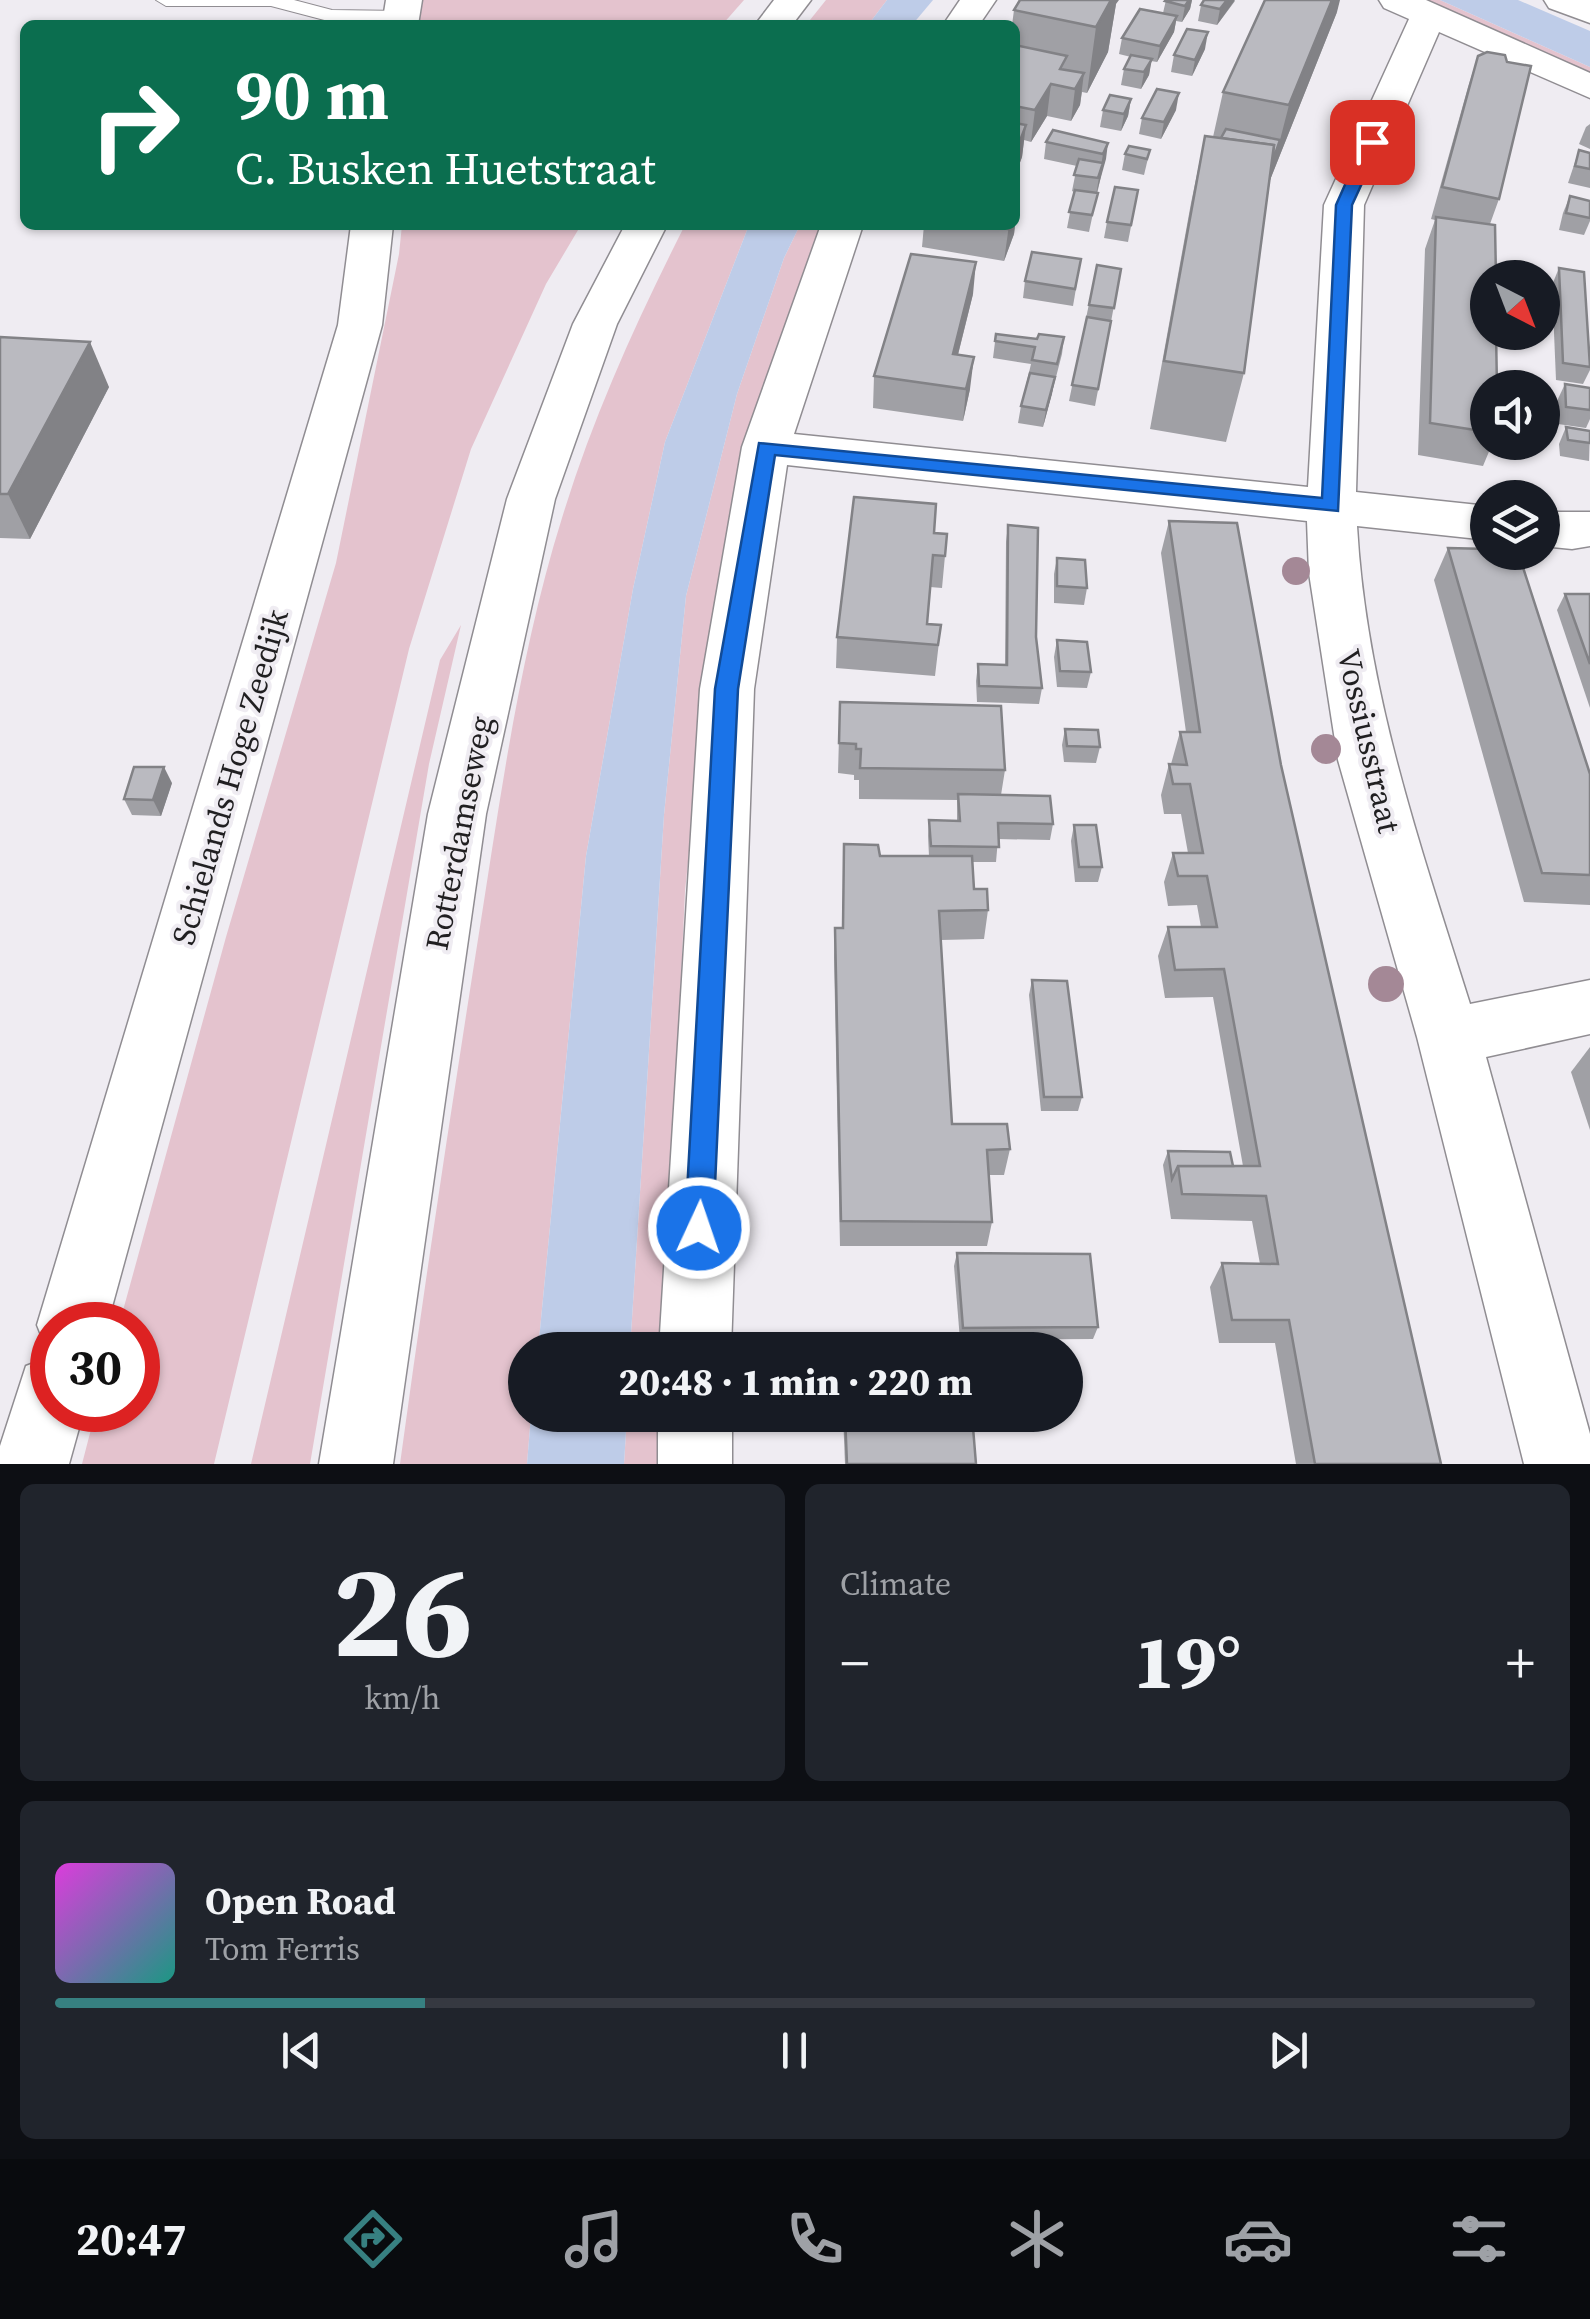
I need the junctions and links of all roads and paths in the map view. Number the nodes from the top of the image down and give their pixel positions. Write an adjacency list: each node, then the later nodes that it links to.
1 (166, 0): 7 (lane)
2 (793, 0): 9 (street)
3 (1562, 0): 5 (street)
4 (1414, 7): 10 (street); 15 (street, Vossiusstraat)
5 (1590, 12)
6 (402, 14): 8 (lane)
7 (324, 20)
8 (338, 20)
9 (777, 20)
10 (1590, 87)
11 (371, 230): 21 (street, Schielands Hoge Zeedijk)
12 (643, 230): 26 (street, Rotterdamseweg)
13 (840, 230): 14 (street)
14 (766, 447): 15 (street); 22 (street)
15 (1331, 506): 16 (street); 20 (street, Vossiusstraat)
16 (1470, 521)
17 (1560, 529): 18 (street)
18 (1590, 529)
19 (1590, 1007): 20 (street)
20 (1450, 1037): 28 (street, Vossiusstraat)
21 (79, 1302)
22 (697, 1332)
23 (41, 1432): 25 (street)
24 (696, 1432): 27 (street)
25 (32, 1464)
26 (356, 1464)
27 (696, 1464)
28 (1561, 1464)

